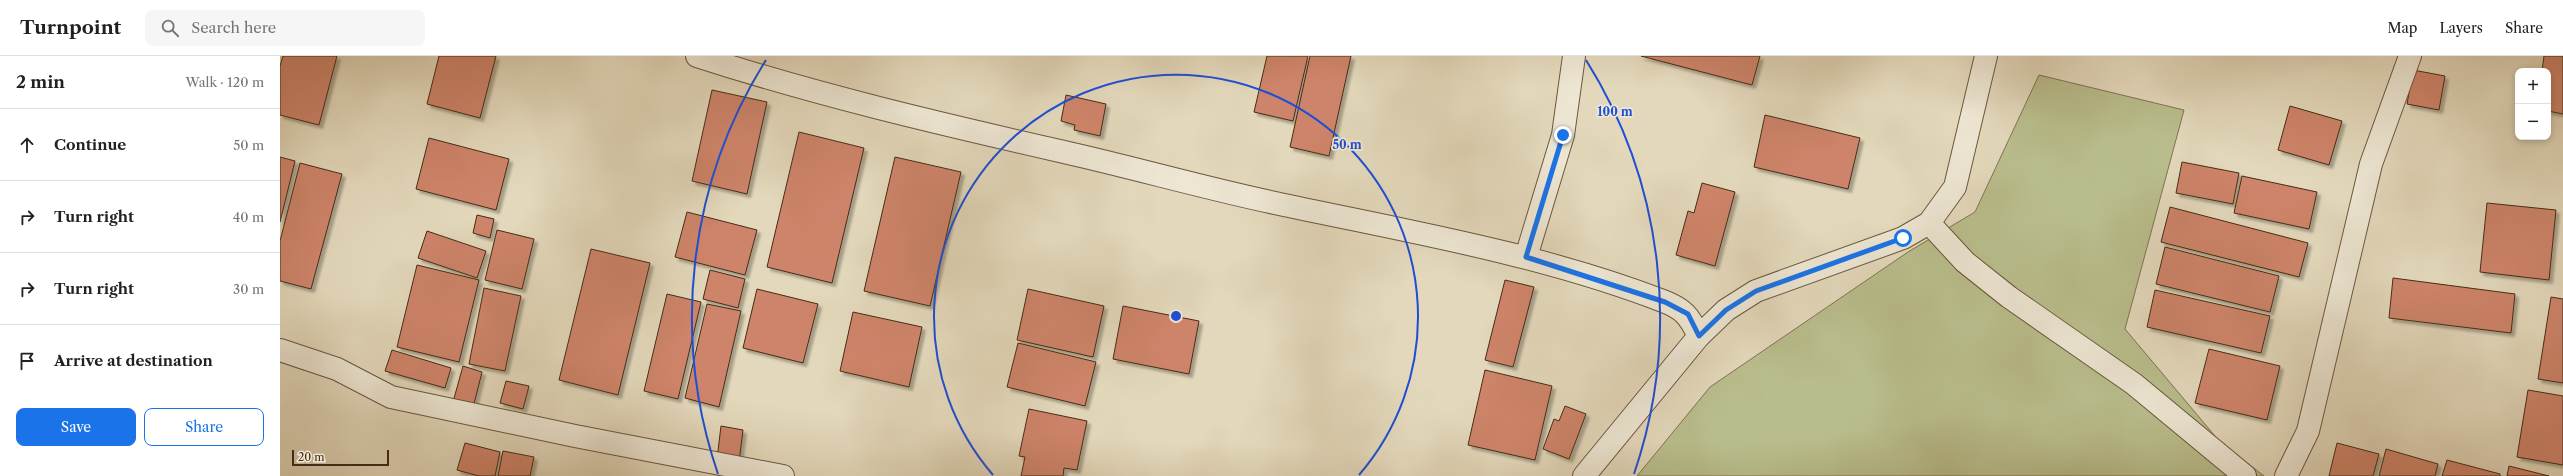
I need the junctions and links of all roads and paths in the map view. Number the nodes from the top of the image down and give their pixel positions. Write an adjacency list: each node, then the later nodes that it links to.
1 (697, 56): 6 (street)
2 (1574, 56): 6 (street)
3 (1986, 56): 5 (street)
4 (2410, 56): 12 (street)
5 (1929, 224): 7 (street); 11 (street)
6 (1526, 257): 7 (street)
7 (1699, 336): 10 (street)
8 (280, 350): 9 (street)
9 (783, 476)
10 (1584, 476)
11 (2245, 476)
12 (2286, 476)

